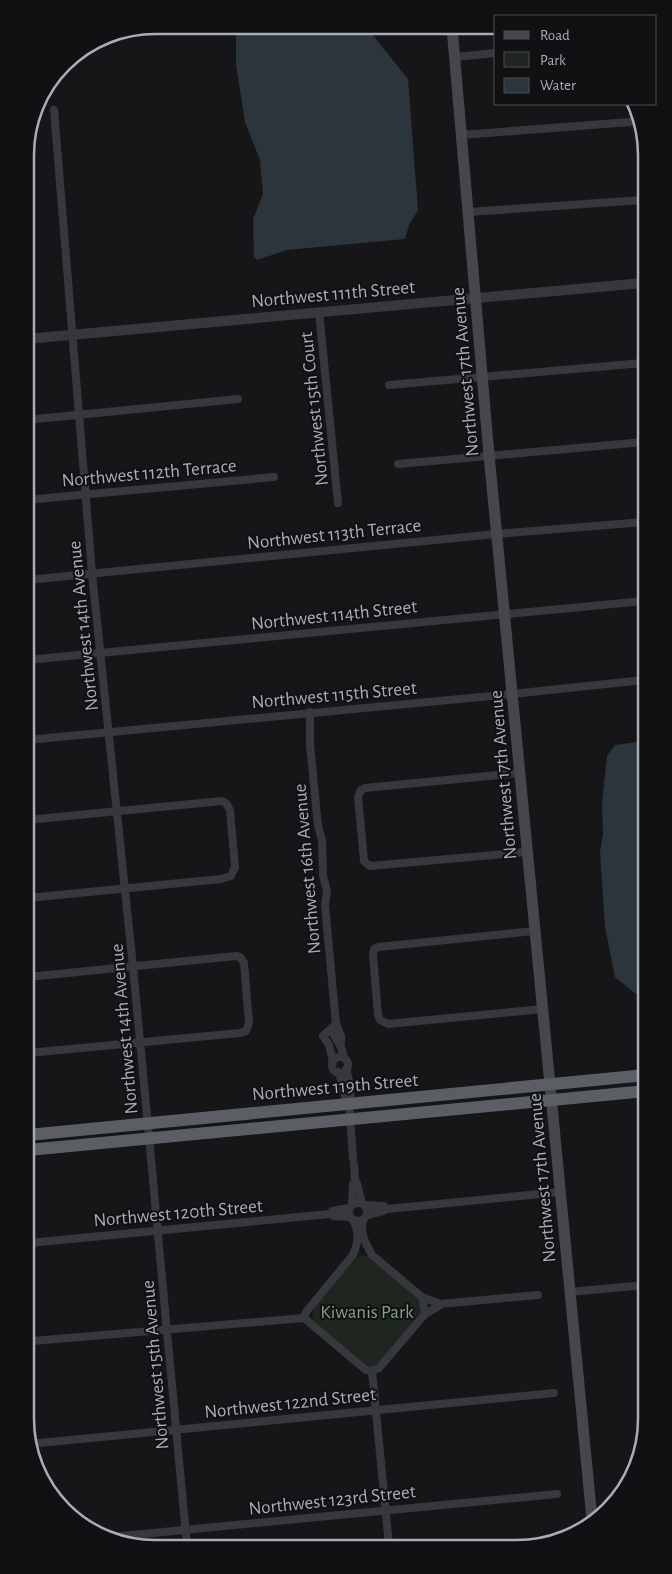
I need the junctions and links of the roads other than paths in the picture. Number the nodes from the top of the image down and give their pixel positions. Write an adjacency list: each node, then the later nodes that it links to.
1 (453, 34): 3 (main road, Northwest 17th Avenue)
2 (494, 54): 3 (street)
3 (455, 57): 6 (main road, Northwest 17th Avenue)
4 (54, 110): 12 (street, Northwest 14th Avenue)
5 (634, 122): 6 (street)
6 (461, 135): 8 (main road, Northwest 17th Avenue)
7 (638, 200): 8 (street)
8 (468, 212): 10 (main road, Northwest 17th Avenue)
9 (638, 283): 10 (street, Northwest 111th Street)
10 (474, 298): 11 (street, Northwest 111th Street); 15 (main road, Northwest 17th Avenue)
11 (319, 312): 12 (street, Northwest 111th Street); 26 (street, Northwest 15th Court)
12 (73, 335): 13 (street, Northwest 111th Street); 18 (street, Northwest 14th Avenue)
13 (34, 338)
14 (638, 363): 15 (street)
15 (482, 376): 16 (street); 21 (main road, Northwest 17th Avenue)
16 (389, 385)
17 (238, 399): 18 (street)
18 (79, 415): 19 (street); 24 (street, Northwest 14th Avenue)
19 (34, 419)
20 (638, 443): 21 (street)
21 (489, 455): 22 (street); 28 (main road, Northwest 17th Avenue)
22 (398, 464)
23 (274, 477): 24 (street, Northwest 112th Terrace)
24 (85, 494): 25 (street, Northwest 112th Terrace); 29 (street, Northwest 14th Avenue)
25 (34, 499)
26 (338, 504)
27 (638, 522): 28 (street, Northwest 113th Terrace)
28 (496, 534): 29 (street, Northwest 113th Terrace); 32 (main road, Northwest 17th Avenue)
29 (92, 573): 30 (street, Northwest 113th Terrace); 33 (street, Northwest 14th Avenue)
30 (34, 579)
31 (638, 602): 32 (street, Northwest 114th Street)
32 (504, 613): 33 (street, Northwest 114th Street); 36 (main road, Northwest 17th Avenue)
33 (100, 653): 34 (street, Northwest 114th Street); 38 (street, Northwest 14th Avenue)
34 (34, 659)
35 (638, 681): 36 (street, Northwest 115th Street)
36 (512, 694): 37 (street, Northwest 115th Street); 40 (main road, Northwest 17th Avenue)
37 (310, 712): 38 (street, Northwest 115th Street); 50 (street, Northwest 16th Avenue)
38 (109, 732): 39 (street, Northwest 115th Street); 41 (street, Northwest 14th Avenue)
39 (34, 739)
40 (518, 773): 43 (main road, Northwest 17th Avenue); 43 (street)
41 (118, 811): 42 (street); 44 (street, Northwest 14th Avenue); 44 (street)
42 (34, 819)
43 (526, 852): 46 (main road, Northwest 17th Avenue)
44 (125, 889): 45 (street); 47 (street, Northwest 14th Avenue)
45 (34, 897)
46 (534, 930): 49 (main road, Northwest 17th Avenue); 49 (street)
47 (133, 966): 48 (street); 52 (street, Northwest 14th Avenue); 52 (street)
48 (34, 976)
49 (543, 1009): 60 (main road, Northwest 17th Avenue)
50 (333, 1027): 51 (street, Northwest 16th Avenue); 53 (street, Northwest 16th Avenue)
51 (339, 1041): 53 (street); 55 (street, Northwest 16th Avenue)
52 (140, 1042): 54 (street); 65 (street, Northwest 14th Avenue)
53 (329, 1044): 56 (street, Northwest 16th Avenue)
54 (34, 1052)
55 (344, 1058): 56 (street); 57 (street, Northwest 16th Avenue)
56 (333, 1062): 58 (street, Northwest 16th Avenue)
57 (346, 1069): 58 (street); 63 (street, Northwest 16th Avenue)
58 (338, 1072): 63 (street, Northwest 16th Avenue)
59 (638, 1076): 60 (highway, Northwest 119th Street)
60 (551, 1085): 62 (main road, Northwest 17th Avenue); 63 (highway, Northwest 119th Street)
61 (638, 1092): 62 (highway, Northwest 119th Street)
62 (552, 1100): 64 (highway, Northwest 119th Street); 70 (main road, Northwest 17th Avenue)
63 (349, 1104): 64 (street, Northwest 16th Avenue); 65 (highway, Northwest 119th Street)
64 (350, 1120): 67 (highway, Northwest 119th Street); 69 (street, Northwest 16th Avenue)
65 (148, 1124): 66 (highway, Northwest 119th Street); 67 (street, Northwest 14th Avenue)
66 (34, 1134)
67 (149, 1139): 68 (highway, Northwest 119th Street); 77 (street, Northwest 15th Avenue)
68 (34, 1149)
69 (355, 1182): 71 (street); 72 (street)
70 (560, 1192): 73 (street, Northwest 120th Street); 82 (main road, Northwest 17th Avenue)
71 (363, 1204): 72 (street, Northwest 120th Street); 73 (street, Northwest 120th Street); 75 (street)
72 (350, 1206): 74 (street, Northwest 120th Street); 76 (street)
73 (387, 1208): 75 (street, Northwest 120th Street)
74 (330, 1214): 76 (street, Northwest 120th Street); 77 (street, Northwest 120th Street)
75 (365, 1217): 76 (street, Northwest 120th Street); 80 (street)
76 (352, 1218): 79 (street)
77 (158, 1231): 78 (street, Northwest 120th Street); 88 (street, Northwest 15th Avenue)
78 (34, 1243)
79 (353, 1255): 80 (street); 87 (street)
80 (372, 1255): 84 (street)
81 (638, 1286): 82 (street)
82 (569, 1292): 97 (main road, Northwest 17th Avenue)
83 (538, 1295): 85 (street)
84 (422, 1296): 85 (street); 86 (street)
85 (440, 1304): 86 (street)
86 (425, 1314): 90 (street)
87 (304, 1318): 88 (street); 90 (street)
88 (167, 1330): 89 (street); 93 (street, Northwest 15th Avenue)
89 (34, 1342)
90 (372, 1371): 92 (street)
91 (554, 1393): 92 (street, Northwest 122nd Street)
92 (376, 1410): 93 (street, Northwest 122nd Street); 96 (street)
93 (176, 1429): 94 (street, Northwest 122nd Street); 98 (street, Northwest 15th Avenue)
94 (37, 1443)
95 (557, 1494): 96 (street, Northwest 123rd Street)
96 (386, 1510): 98 (street, Northwest 123rd Street); 101 (street)
97 (592, 1515)
98 (185, 1530): 99 (street, Northwest 123rd Street); 100 (street, Northwest 15th Avenue)
99 (123, 1536)
100 (186, 1540)
101 (389, 1540)

